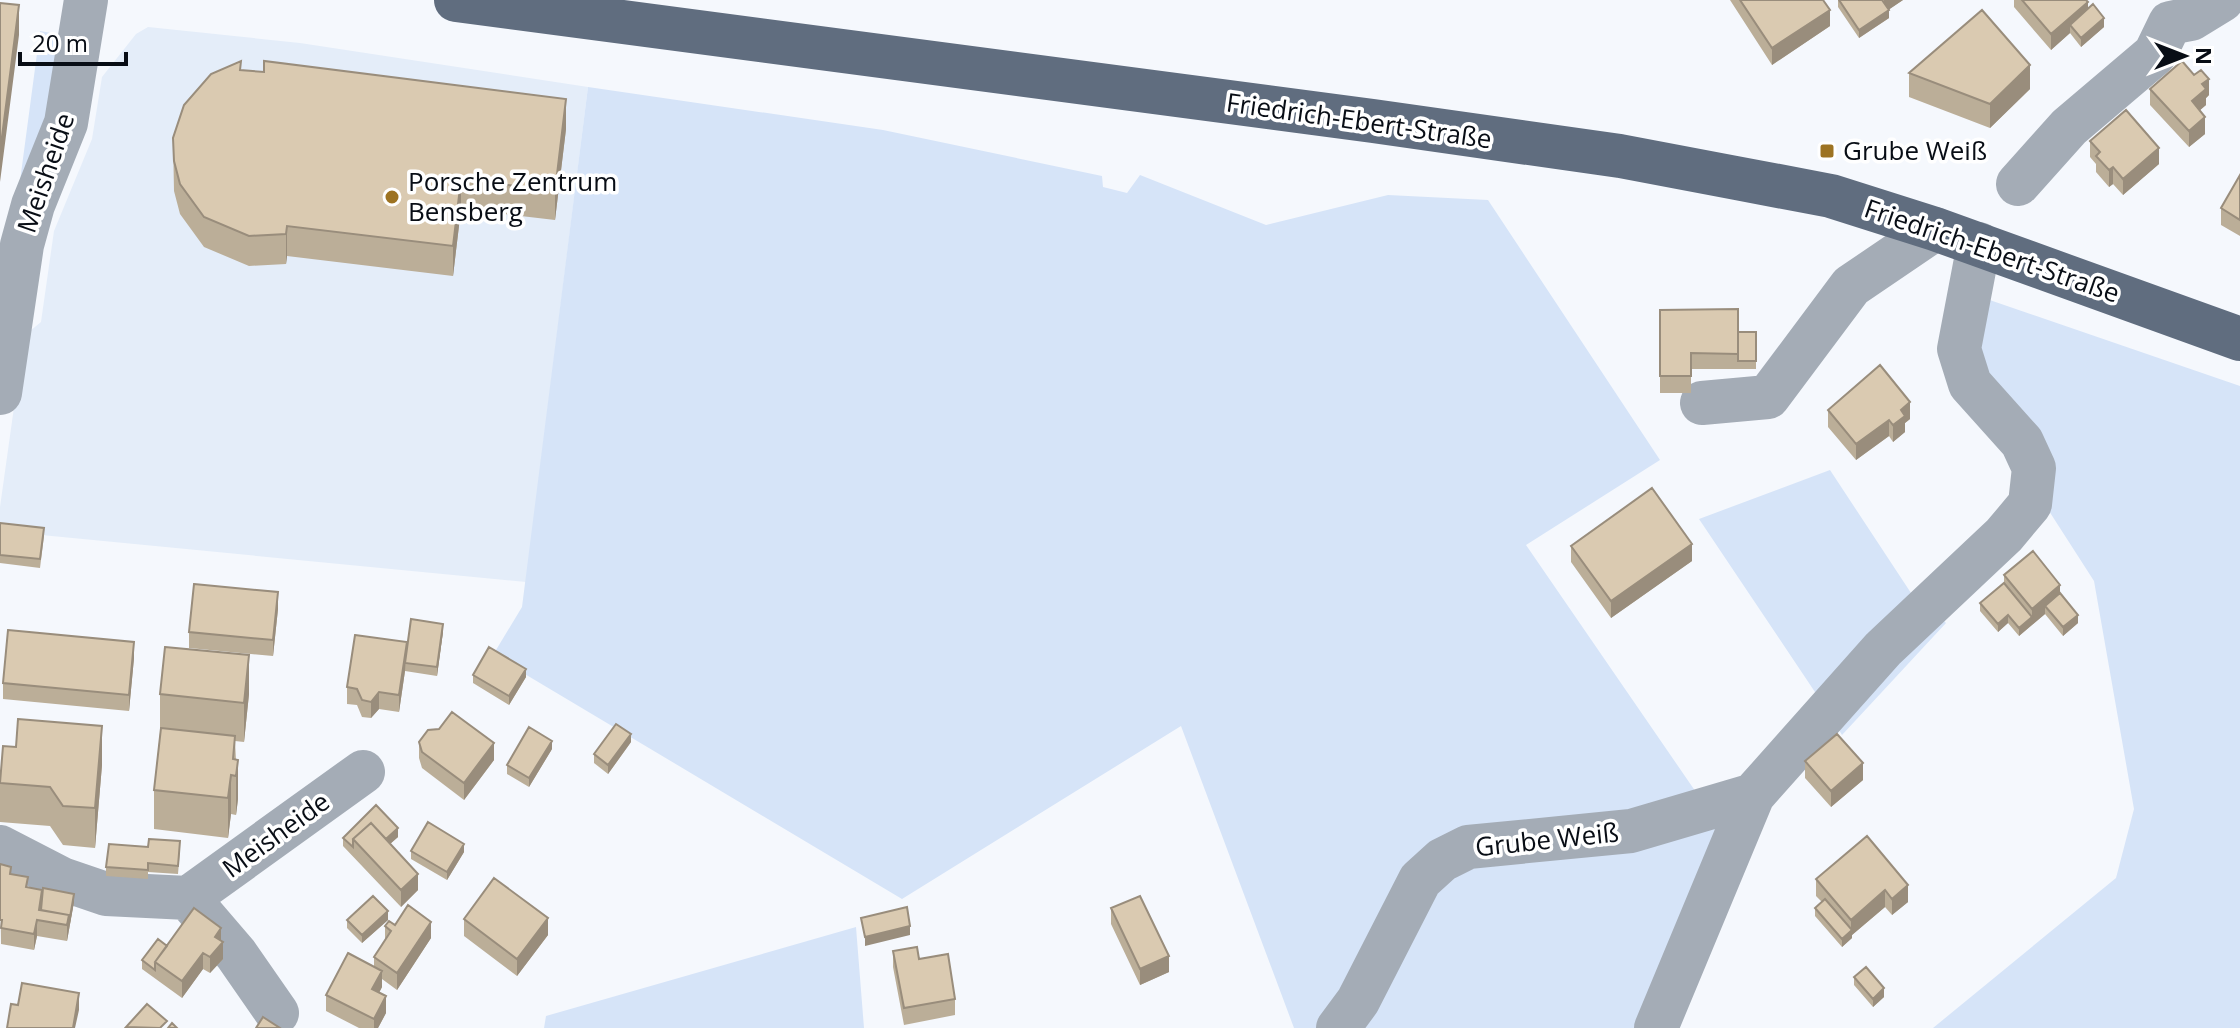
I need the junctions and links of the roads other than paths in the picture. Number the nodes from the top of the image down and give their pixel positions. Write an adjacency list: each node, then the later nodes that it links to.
1 (86, 0): 9 (street, Meisheide)
2 (456, 0): 6 (main road, Friedrich-Ebert-Straße)
3 (2222, 0): 4 (street)
4 (2163, 12): 5 (street)
5 (2018, 184)
6 (1935, 229): 7 (main road, Friedrich-Ebert-Straße); 10 (street)
7 (1979, 244): 8 (main road, Friedrich-Ebert-Straße); 12 (street)
8 (2240, 339)
9 (0, 393)
10 (1702, 403)
11 (363, 772): 14 (street, Meisheide)
12 (1753, 795): 16 (street, Grube Weiß); 17 (street)
13 (0, 847): 14 (street)
14 (188, 898): 15 (street)
15 (277, 1013)
16 (1338, 1028)
17 (1656, 1028)

